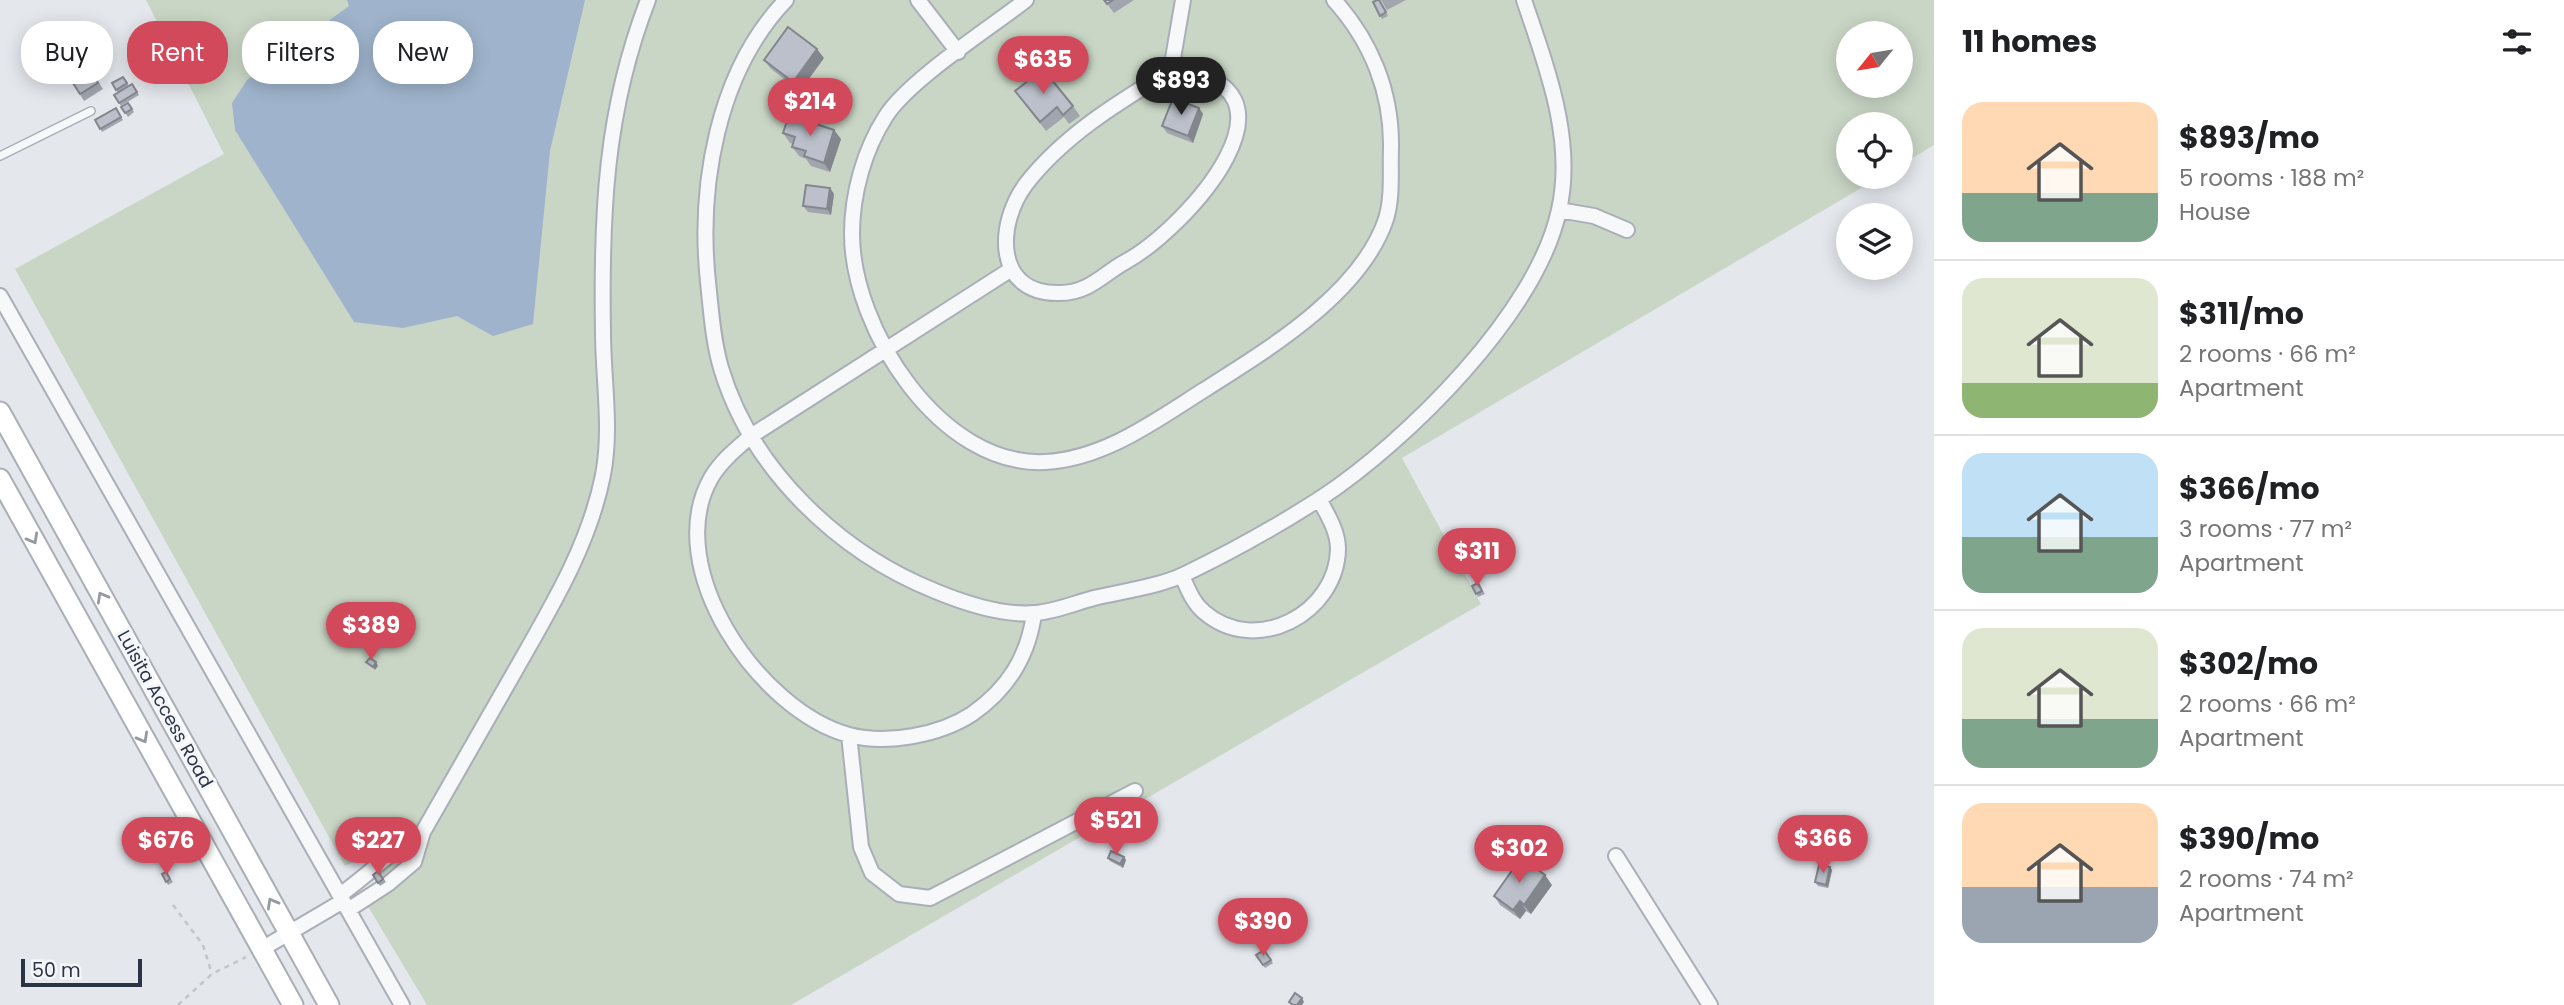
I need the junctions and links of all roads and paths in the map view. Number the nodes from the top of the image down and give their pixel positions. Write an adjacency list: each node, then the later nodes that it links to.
1 (648, 0): 25 (street)
2 (786, 0): 18 (street)
3 (918, 0): 8 (street)
4 (1026, 0): 8 (street)
5 (1183, 0): 9 (street)
6 (1334, 0): 16 (street)
7 (1524, 0): 12 (street)
8 (958, 51): 16 (street)
9 (1171, 70): 14 (street); 14 (street)
10 (91, 111): 11 (lane)
11 (0, 156)
12 (1559, 210): 13 (street); 20 (street)
13 (1627, 230)
14 (1010, 270): 16 (street)
15 (0, 296): 27 (street)
16 (886, 350): 18 (street)
17 (0, 412): 29 (main road, Luisita Access Road, one-way to 17)
18 (751, 436): 22 (street); 23 (street)
19 (0, 479): 30 (main road, Luisita Access Road, one-way to 30)
20 (1319, 499): 21 (street); 21 (street)
21 (1182, 576): 22 (street)
22 (1034, 614): 23 (street)
23 (849, 735): 24 (street)
24 (1135, 791)
25 (423, 832): 27 (street); 27 (street)
26 (1616, 856): 36 (street)
27 (343, 902): 29 (street); 35 (street)
28 (173, 905): 31 (path)
29 (288, 931): 30 (street); 34 (main road, Luisita Access Road)
30 (260, 950): 31 (path); 33 (main road, Luisita Access Road)
31 (212, 974): 32 (path)
32 (178, 1005)
33 (293, 1005)
34 (329, 1005)
35 (402, 1005)
36 (1710, 1005)

